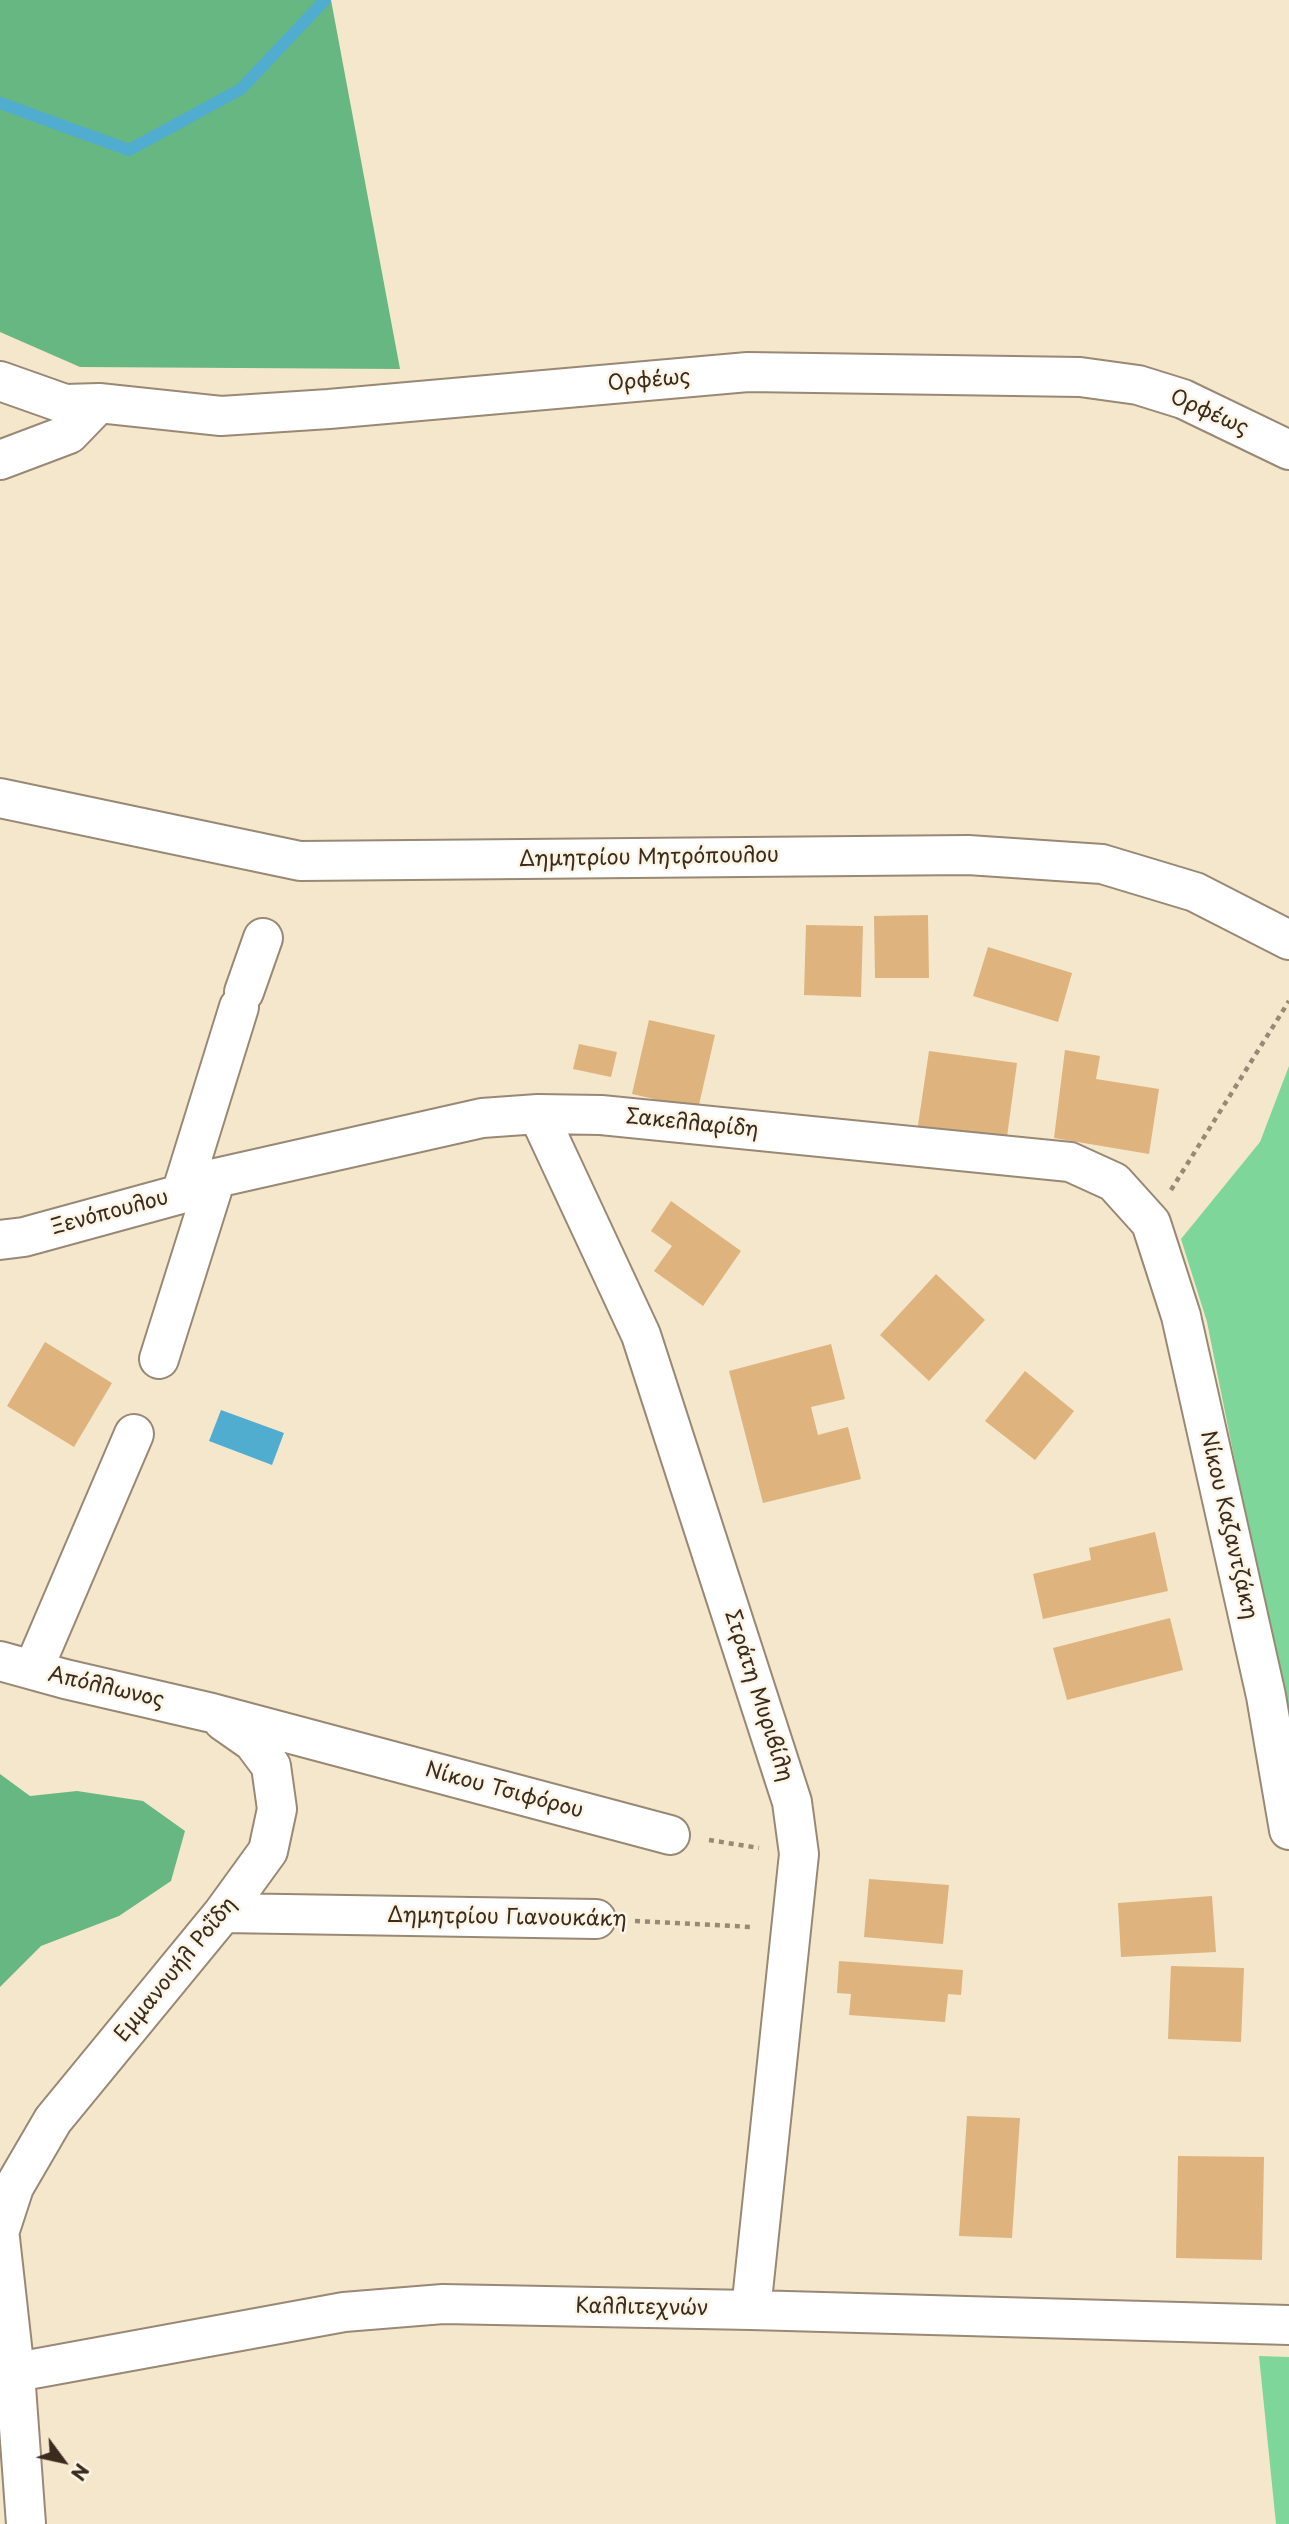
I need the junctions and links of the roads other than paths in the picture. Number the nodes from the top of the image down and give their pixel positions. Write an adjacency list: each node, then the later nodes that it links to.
1 (0, 381): 2 (street, Ορφέως)
2 (99, 403): 3 (street, Ορφέως); 4 (street)
3 (1289, 450)
4 (0, 460)
5 (0, 798): 7 (street, Δημητρίου Μητρόπουλου)
6 (263, 938): 10 (street)
7 (1289, 940)
8 (538, 1114): 9 (street, Σακελλαρίδη); 11 (street, Σακελλαρίδη); 23 (street, Στράτη Μυριβίλη)
9 (216, 1178): 10 (street, Ξενόπουλου); 13 (street)
10 (181, 1194): 12 (street, Ξενόπουλου)
11 (1151, 1223): 17 (street, Νίκου Καζαντζάκη)
12 (0, 1240)
13 (159, 1359)
14 (134, 1434): 15 (street)
15 (17, 1665): 16 (street, Απόλλωνος)
16 (212, 1713): 18 (street, Νίκου Τσιφόρου); 19 (street, Εμμανουήλ Ροΐδη)
17 (1289, 1830)
18 (670, 1835)
19 (223, 1913): 20 (street, Δημητρίου Γιανουκάκη); 21 (street, Εμμανουήλ Ροΐδη)
20 (596, 1919)
21 (0, 2230)
22 (0, 2238): 25 (street)
23 (751, 2310): 24 (street, Καλλιτεχνών); 25 (street, Καλλιτεχνών)
24 (1289, 2325)
25 (8, 2374): 26 (street)
26 (26, 2524)

